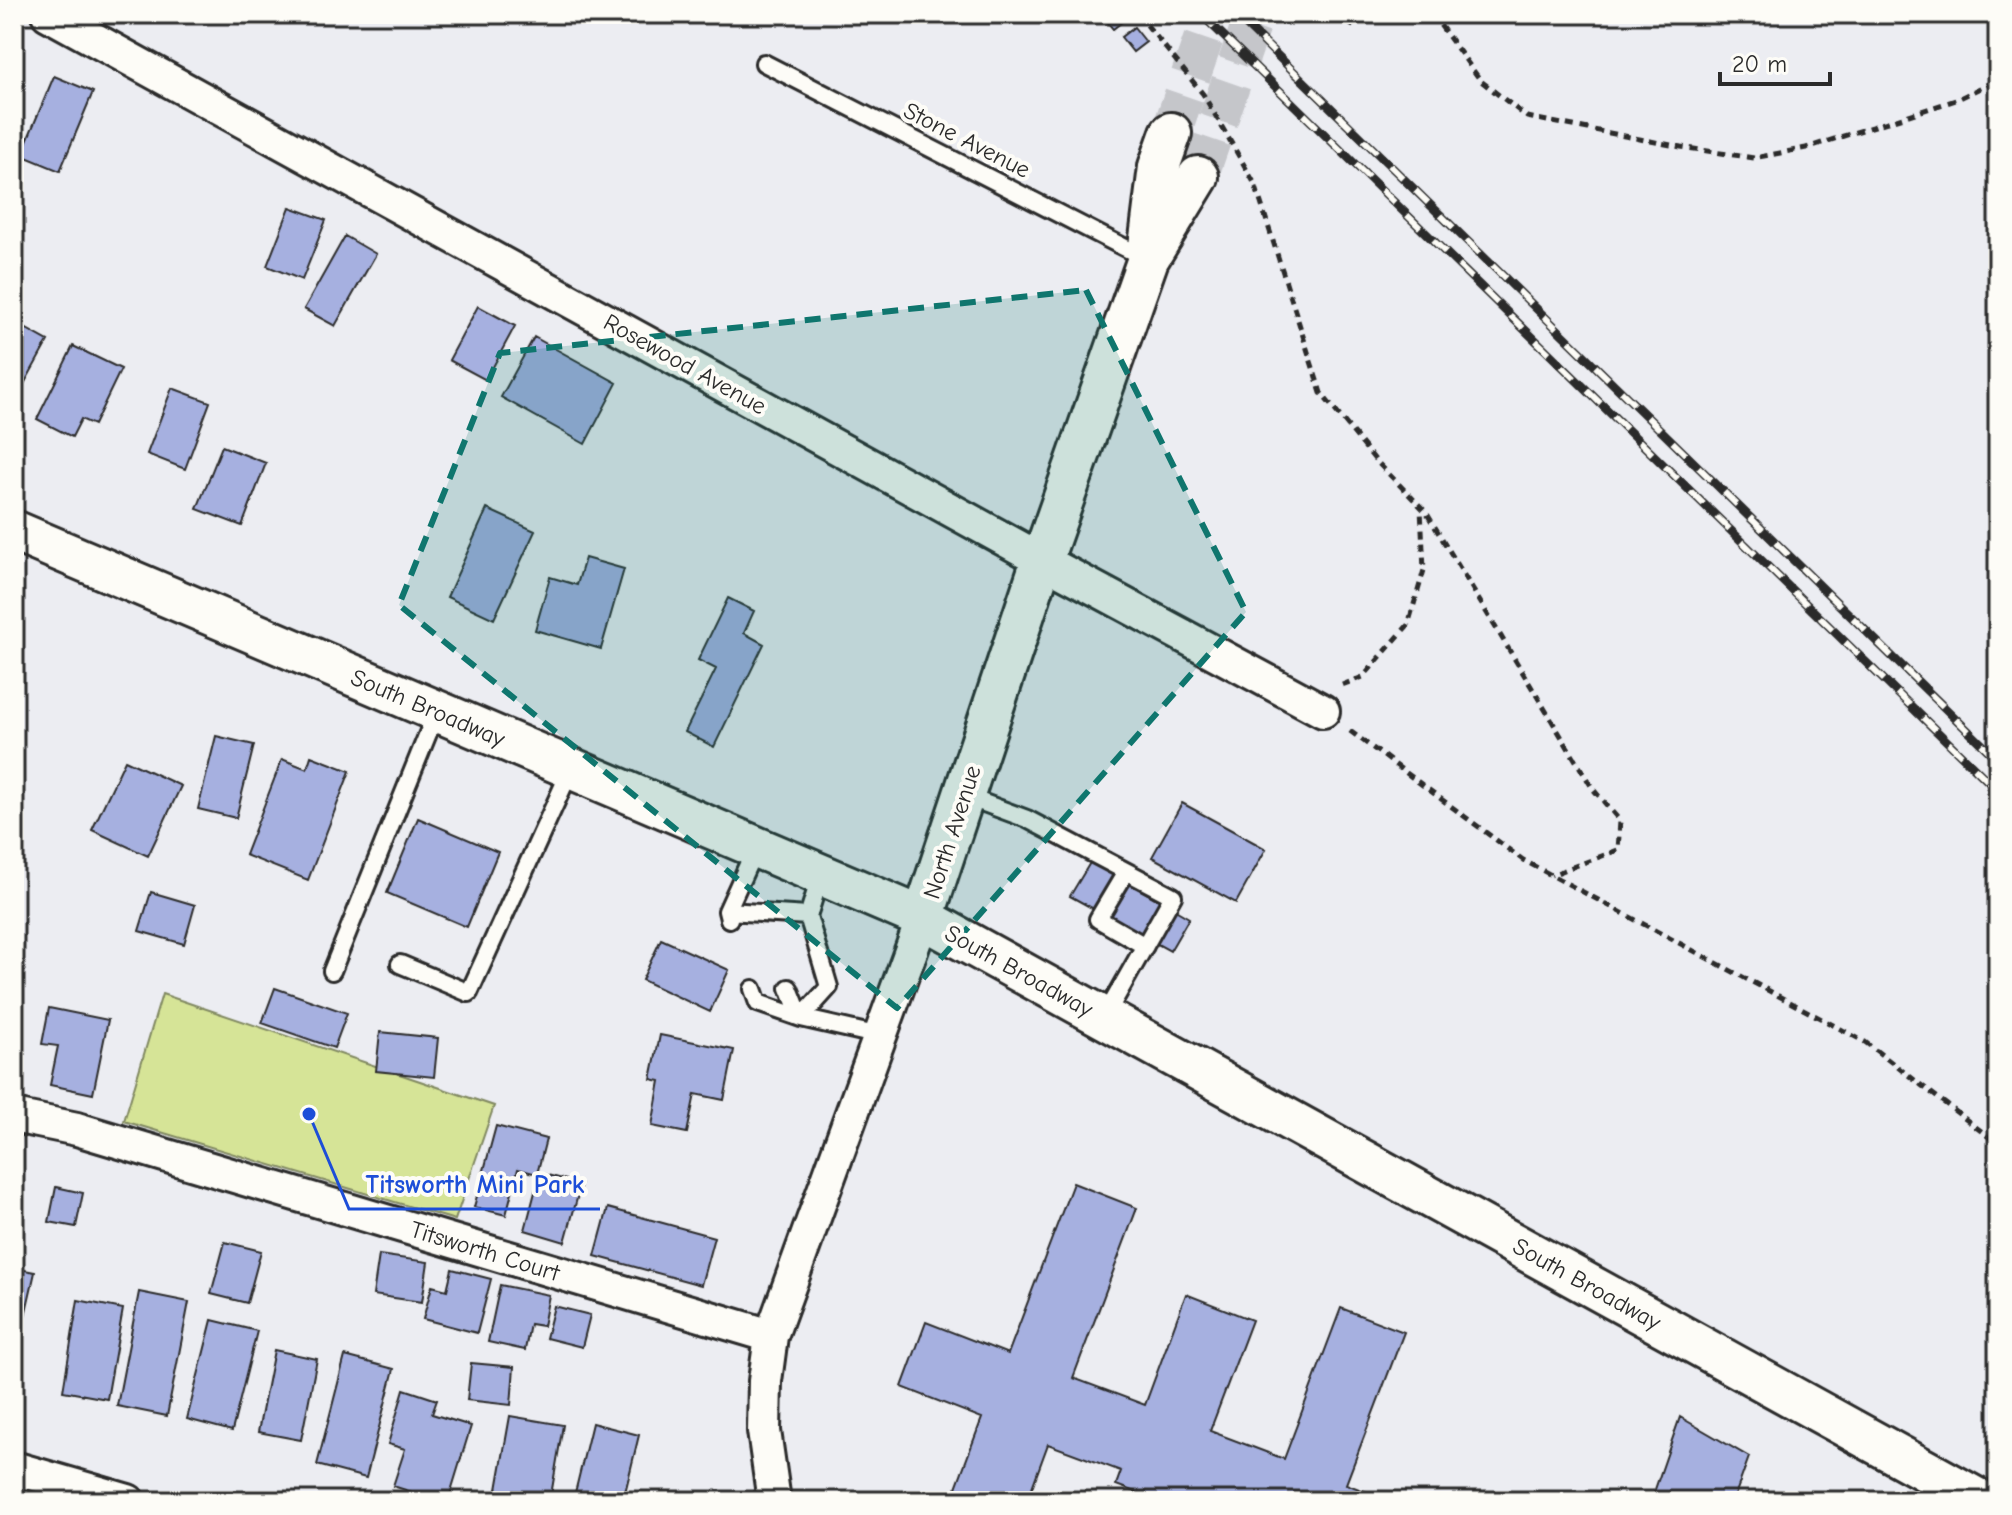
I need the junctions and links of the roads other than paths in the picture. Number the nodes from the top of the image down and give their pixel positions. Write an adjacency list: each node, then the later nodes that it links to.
1 (48, 14): 7 (street, Rosewood Avenue)
2 (764, 63): 5 (lane, Stone Avenue)
3 (1171, 133): 5 (street, North Avenue)
4 (1198, 177): 5 (street, North Avenue)
5 (1148, 259): 7 (street, North Avenue)
6 (14, 531): 9 (street, South Broadway)
7 (1042, 560): 8 (street, Rosewood Avenue); 11 (street, North Avenue)
8 (1314, 706)
9 (437, 711): 10 (street, South Broadway); 19 (lane)
10 (571, 769): 12 (street, South Broadway); 18 (lane)
11 (964, 795): 13 (lane); 16 (street, North Avenue)
12 (756, 847): 14 (street, South Broadway); 15 (lane)
13 (1126, 872): 17 (lane); 17 (lane)
14 (821, 875): 15 (lane); 16 (street, South Broadway)
15 (808, 916): 22 (lane)
16 (923, 918): 23 (street, South Broadway); 24 (street, North Avenue)
17 (1145, 946): 23 (lane)
18 (400, 964)
19 (332, 971)
20 (789, 988): 22 (lane)
21 (753, 989): 22 (lane)
22 (801, 1018): 24 (lane)
23 (1104, 1018): 30 (street, South Broadway)
24 (880, 1036): 26 (street, North Avenue)
25 (14, 1116): 26 (street, Titsworth Court)
26 (771, 1336): 29 (street, North Avenue)
27 (14, 1468): 28 (street)
28 (128, 1501)
29 (774, 1501)
30 (1981, 1501)

